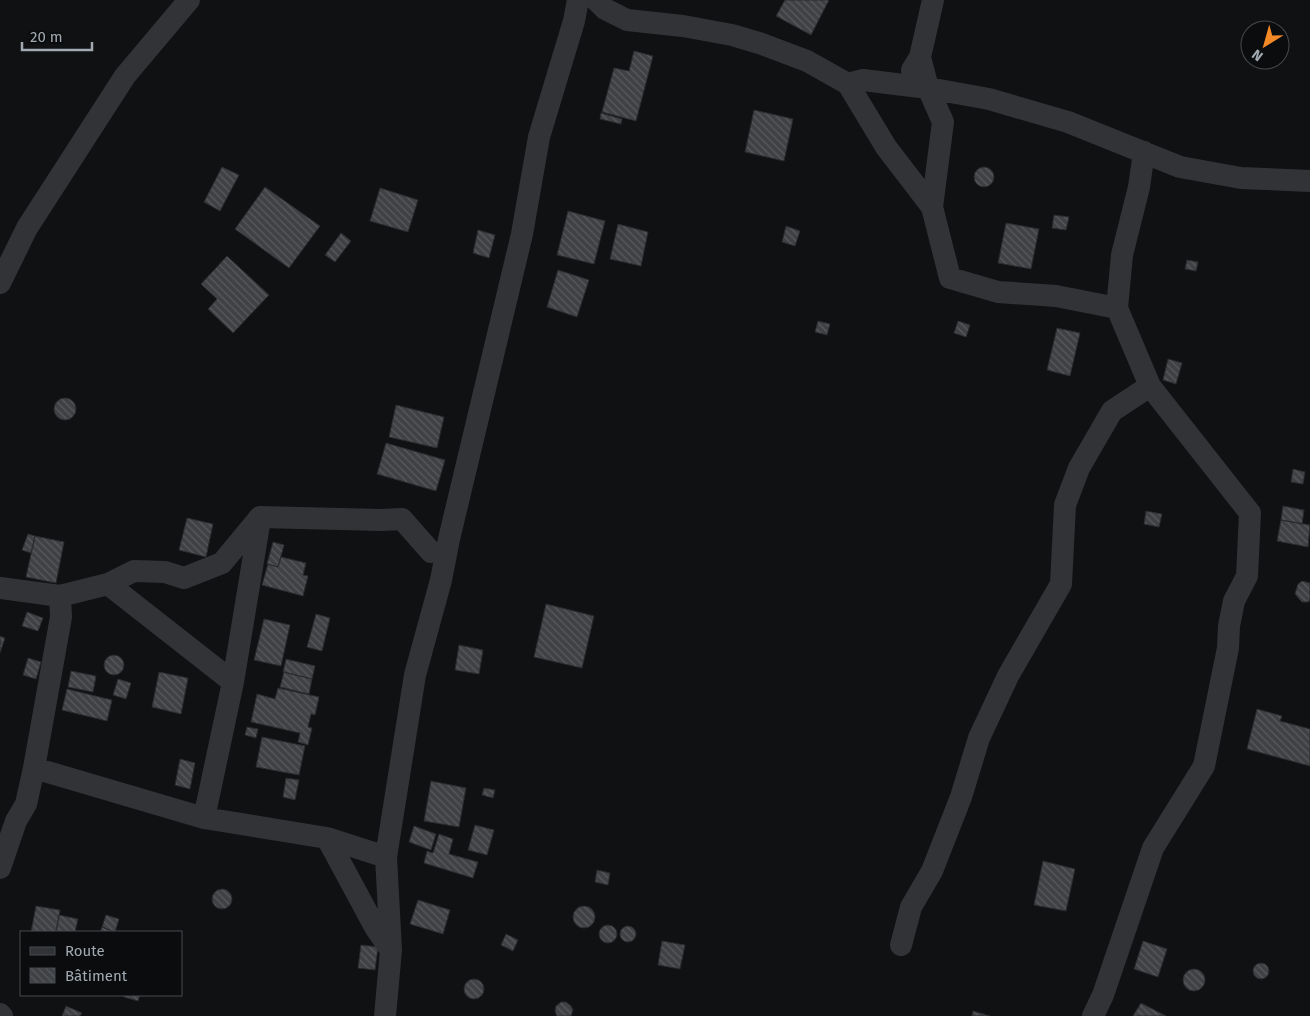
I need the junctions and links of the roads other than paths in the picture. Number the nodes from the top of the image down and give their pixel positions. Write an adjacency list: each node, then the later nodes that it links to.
1 (188, 0): 12 (street)
2 (578, 0): 25 (street)
3 (596, 0): 6 (street)
4 (934, 0): 5 (street)
5 (920, 57): 7 (street); 8 (street)
6 (848, 84): 7 (street); 11 (street)
7 (902, 86): 8 (street)
8 (928, 88): 9 (street); 11 (street)
9 (1144, 152): 10 (street); 13 (street)
10 (1310, 182)
11 (932, 207): 13 (street)
12 (0, 283)
13 (1117, 308): 14 (street)
14 (1150, 386): 27 (street); 30 (street)
15 (260, 517): 16 (street); 17 (street); 20 (street)
16 (431, 552)
17 (108, 584): 19 (street); 20 (street)
18 (0, 588): 19 (street)
19 (60, 596): 21 (street)
20 (232, 682): 22 (street)
21 (34, 768): 22 (street); 23 (street)
22 (204, 818): 24 (street)
23 (8, 826): 26 (street)
24 (328, 838): 25 (street); 28 (street)
25 (386, 857): 28 (street)
26 (0, 868)
27 (901, 945)
28 (391, 950): 29 (street)
29 (385, 1016)
30 (1093, 1016)

